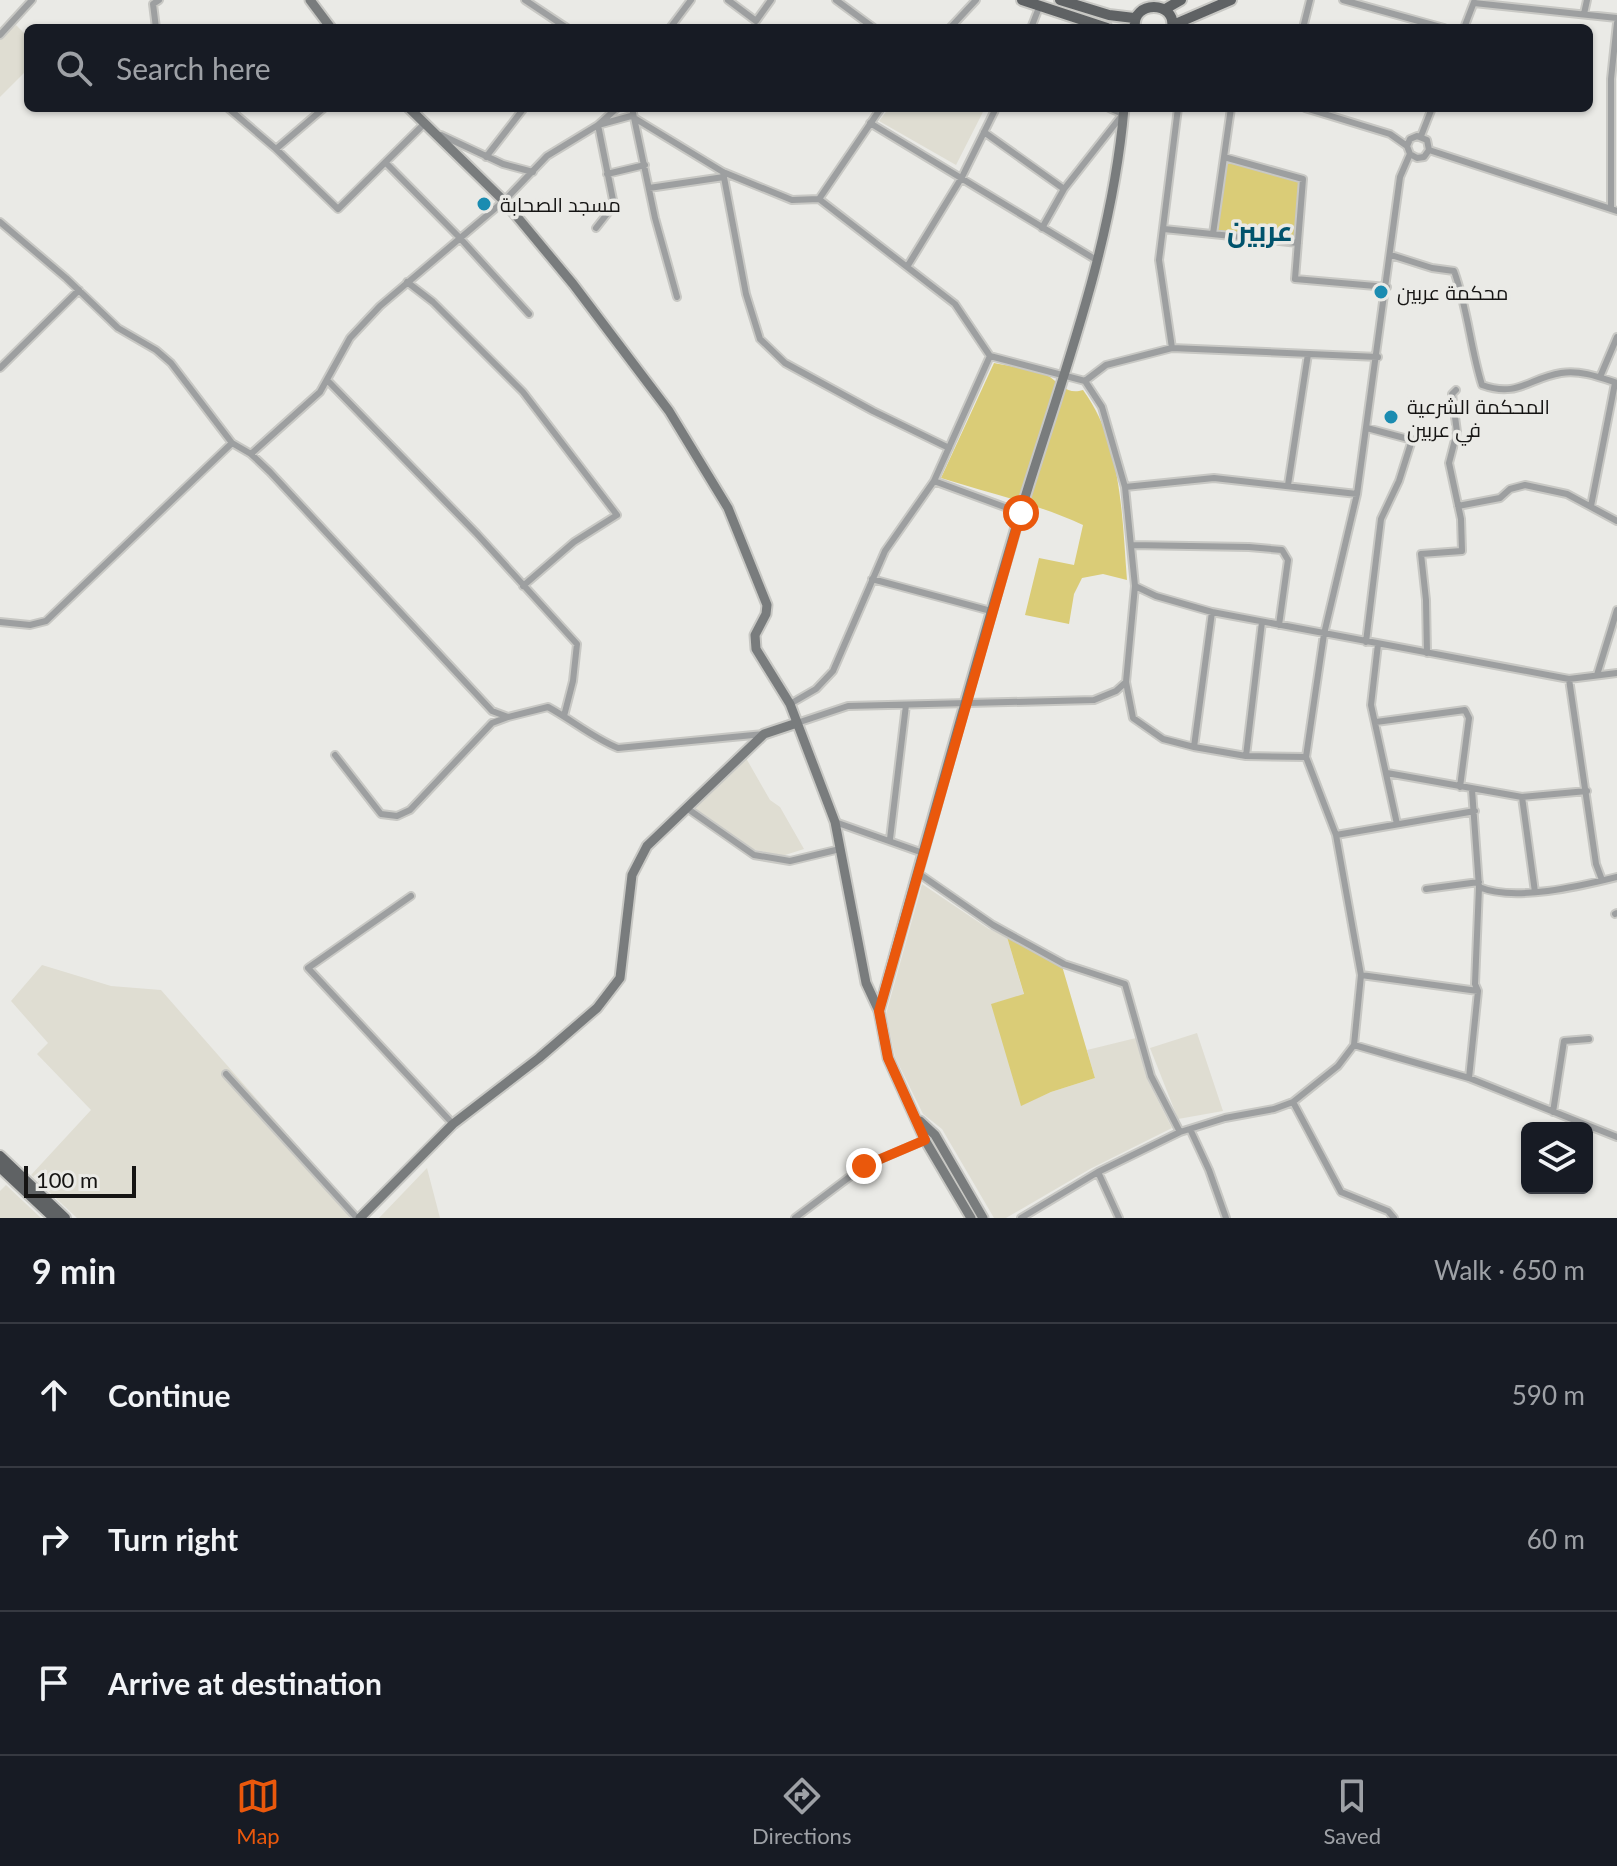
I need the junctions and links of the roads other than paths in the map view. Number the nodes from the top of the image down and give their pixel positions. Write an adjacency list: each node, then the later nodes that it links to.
1 (32, 0): 36 (street)
2 (159, 0): 23 (street)
3 (310, 0): 24 (street)
4 (525, 0): 25 (street)
5 (691, 0): 26 (street)
6 (728, 0): 7 (street)
7 (771, 0)
8 (836, 0): 27 (street)
9 (976, 0): 28 (street)
10 (1022, 0): 19 (main road)
11 (1060, 0): 20 (main road)
12 (1181, 0): 18 (main road)
13 (1231, 0): 32 (main road)
14 (1310, 0): 33 (street)
15 (1343, 0): 34 (street)
16 (1587, 0): 21 (street)
17 (1474, 1): 21 (street); 35 (street)
18 (1168, 4): 20 (main road); 31 (main road)
19 (1040, 5): 29 (street); 30 (main road)
20 (1137, 14)
21 (1584, 14): 22 (street)
22 (1617, 20): 74 (street)
23 (156, 24)
24 (328, 24)
25 (561, 24)
26 (673, 24)
27 (869, 24)
28 (954, 24)
29 (1033, 24)
30 (1095, 24)
31 (1172, 24)
32 (1179, 24)
33 (1304, 24)
34 (1430, 24)
35 (1465, 24)
36 (0, 35)
37 (233, 112): 59 (street)
38 (319, 112): 59 (street)
39 (413, 112): 56 (street)
40 (521, 112): 62 (street)
41 (613, 112): 55 (street)
42 (633, 112): 52 (street)
43 (878, 112): 54 (street)
44 (994, 112): 57 (street)
45 (1123, 112): 71 (street)
46 (1124, 112): 83 (street)
47 (1178, 112): 78 (street)
48 (1230, 112): 63 (street)
49 (1318, 112): 53 (street)
50 (1343, 112): 53 (street)
51 (1430, 112): 58 (street)
52 (634, 119): 55 (street); 65 (street); 68 (street)
53 (1341, 119): 60 (street)
54 (870, 123): 69 (street); 72 (street)
55 (598, 125): 66 (street); 67 (street)
56 (427, 127): 62 (street); 64 (street); 73 (street)
57 (984, 132): 69 (street); 71 (street)
58 (1421, 136): 60 (street); 61 (street)
59 (276, 149): 64 (street)
60 (1408, 150): 61 (street); 82 (street)
61 (1429, 150): 74 (street)
62 (486, 157): 66 (street)
63 (1224, 157): 79 (street); 81 (street)
64 (386, 163): 80 (street)
65 (645, 165): 67 (street); 70 (street)
66 (533, 172): 73 (street)
67 (607, 174): 76 (street)
68 (724, 175): 70 (street); 72 (street); 104 (street)
69 (962, 177): 77 (street); 84 (street)
70 (649, 188): 88 (street)
71 (1064, 189): 77 (street)
72 (819, 199): 84 (street)
73 (504, 201): 80 (street); 132 (street)
74 (1614, 210)
75 (0, 222): 87 (street)
76 (596, 228)
77 (1042, 228): 83 (street)
78 (1164, 229): 79 (street); 91 (street)
79 (1213, 234): 81 (street)
80 (459, 237): 85 (street); 89 (street)
81 (1298, 243): 86 (street)
82 (1391, 255): 86 (street); 97 (street)
83 (1098, 261): 96 (street)
84 (907, 267): 93 (street)
85 (407, 282): 98 (street); 116 (street)
86 (1387, 287): 94 (street)
87 (79, 290): 95 (street); 103 (street)
88 (677, 297)
89 (529, 314)
90 (1617, 337): 97 (street)
91 (1172, 348): 92 (street); 99 (street)
92 (1308, 354): 94 (street); 107 (street)
93 (990, 356): 96 (street); 104 (street)
94 (1378, 357): 102 (street)
95 (0, 368)
96 (1064, 376): 99 (street); 112 (street)
97 (1600, 377): 100 (street)
98 (328, 381): 105 (street); 116 (street)
99 (1085, 381): 108 (street)
100 (1616, 383): 111 (street)
101 (1456, 390): 110 (street)
102 (1367, 428): 109 (street); 125 (street)
103 (232, 443): 105 (street); 121 (street)
104 (949, 448): 106 (street)
105 (251, 454): 136 (street)
106 (934, 481): 112 (street); 115 (street)
107 (1288, 485): 108 (street); 109 (street)
108 (1125, 487): 114 (street)
109 (1357, 494): 124 (street)
110 (1458, 506): 111 (street); 127 (street)
111 (1591, 506): 113 (street)
112 (1021, 513): 119 (street)
113 (1617, 521)
114 (1131, 545): 117 (street); 123 (street)
115 (872, 579): 119 (street); 132 (street)
116 (523, 586): 135 (street)
117 (1135, 586): 120 (street); 131 (street)
118 (1617, 610): 129 (street)
119 (991, 611): 133 (street)
120 (1212, 612): 122 (street); 140 (street)
121 (0, 622)
122 (1262, 622): 123 (street); 142 (street)
123 (1279, 625): 124 (street)
124 (1324, 634): 125 (street); 143 (street)
125 (1366, 642): 126 (street)
126 (1378, 644): 127 (street); 137 (street)
127 (1427, 653): 130 (street)
128 (1617, 673): 129 (street)
129 (1597, 675): 130 (street)
130 (1569, 679): 147 (street)
131 (1126, 682): 133 (street); 140 (street)
132 (790, 704): 138 (street)
133 (965, 704): 134 (street); 156 (street)
134 (906, 705): 138 (street); 154 (street)
135 (564, 716): 136 (street); 139 (street)
136 (508, 717): 141 (street)
137 (1376, 722): 144 (street); 145 (street)
138 (797, 723): 139 (street); 151 (street)
139 (764, 734): 149 (street)
140 (1194, 747): 142 (street)
141 (335, 755)
142 (1246, 756): 143 (street)
143 (1306, 757): 153 (street)
144 (1387, 773): 145 (street); 152 (street)
145 (1460, 787): 146 (street)
146 (1472, 790): 148 (street); 150 (street)
147 (1587, 791): 148 (street); 159 (street)
148 (1522, 797): 162 (street)
149 (688, 809): 155 (street); 174 (street)
150 (1475, 811): 152 (street); 160 (street)
151 (835, 822): 154 (street); 155 (street)
152 (1397, 824): 153 (street)
153 (1336, 835): 164 (street)
154 (890, 839): 156 (street)
155 (840, 849): 166 (street)
156 (923, 853): 157 (street)
157 (918, 873): 166 (street); 176 (street)
158 (1617, 877): 159 (street)
159 (1602, 880): 162 (street)
160 (1479, 885): 161 (street); 162 (street); 165 (street)
161 (1426, 889)
162 (1535, 892)
163 (411, 896): 174 (street)
164 (1361, 975): 165 (street); 168 (street)
165 (1478, 991): 170 (street)
166 (879, 1011): 173 (street)
167 (1589, 1039): 172 (street)
168 (1354, 1045): 170 (street); 171 (street)
169 (226, 1074): 184 (street)
170 (1469, 1078): 172 (street)
171 (1293, 1102): 175 (street); 191 (street)
172 (1553, 1112): 177 (street)
173 (917, 1118): 178 (street); 187 (street)
174 (453, 1124): 184 (street)
175 (1190, 1129): 176 (street); 190 (street)
176 (1180, 1132): 180 (street)
177 (1617, 1137)
178 (925, 1140): 185 (street); 186 (street)
179 (0, 1156): 181 (main road)
180 (1098, 1172): 188 (street); 189 (street)
181 (5, 1174): 182 (main road); 183 (main road)
182 (54, 1218)
183 (64, 1218)
184 (359, 1218)
185 (795, 1218)
186 (971, 1218)
187 (983, 1218)
188 (1021, 1218)
189 (1119, 1218)
190 (1226, 1218)
191 (1394, 1218)

